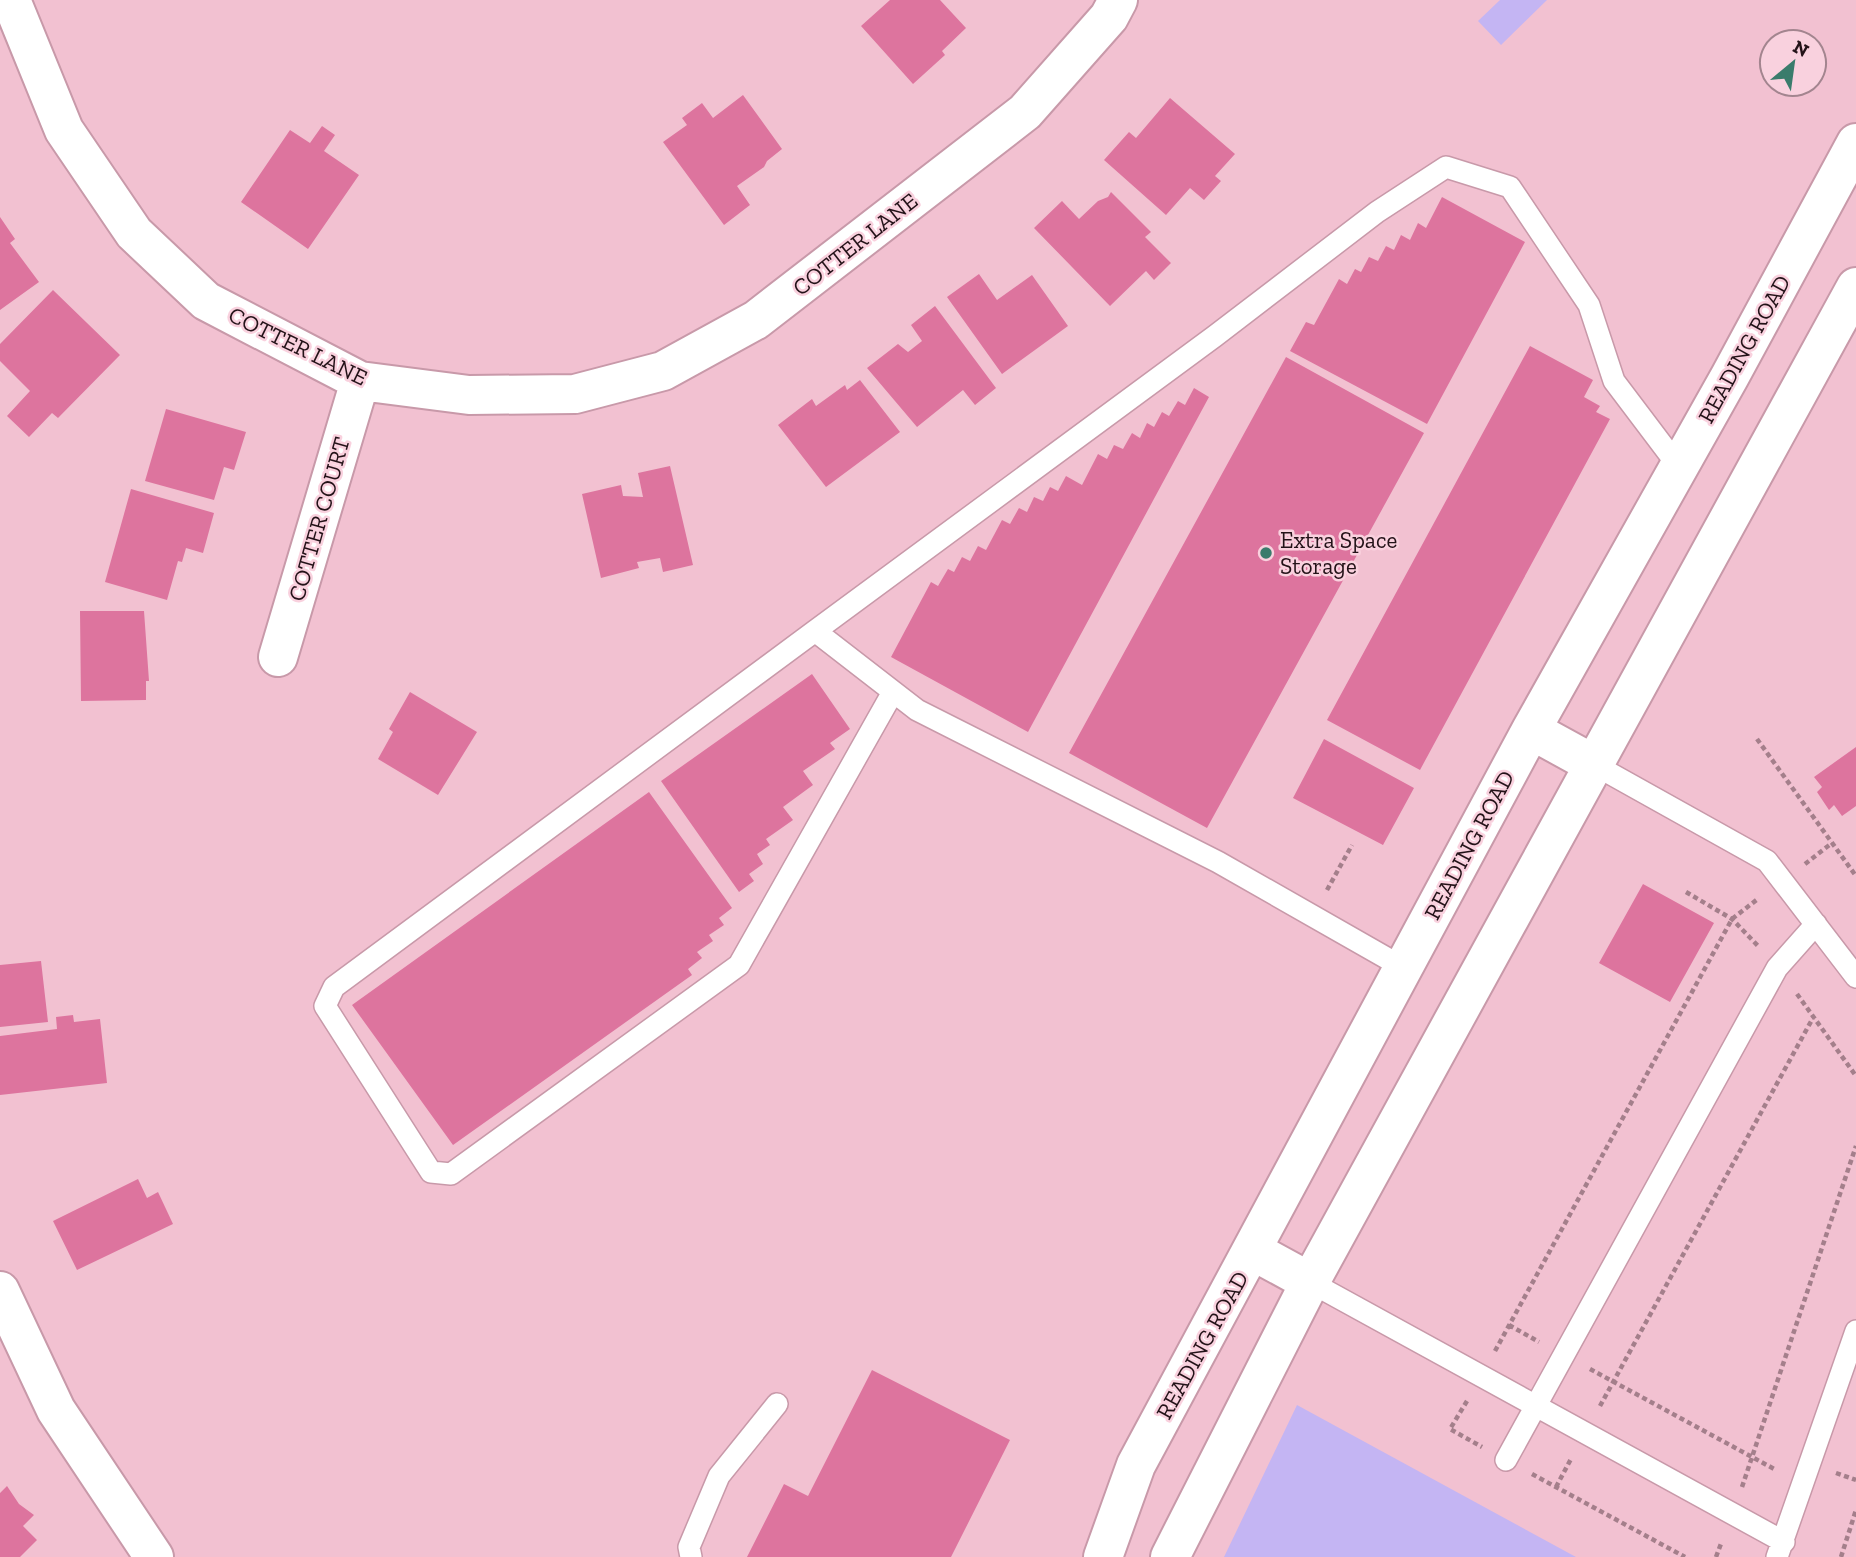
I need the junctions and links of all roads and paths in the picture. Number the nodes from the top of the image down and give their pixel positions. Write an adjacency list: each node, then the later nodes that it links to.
1 (11, 0): 5 (main road, COTTER LANE)
2 (1118, 0): 5 (main road, COTTER LANE)
3 (1856, 143): 6 (main road, READING ROAD)
4 (1856, 287): 12 (main road)
5 (360, 381): 8 (main road, COTTER COURT)
6 (1679, 467): 7 (lane); 10 (main road, READING ROAD)
7 (815, 631): 9 (lane); 9 (lane)
8 (278, 657)
9 (893, 692): 17 (lane)
10 (1531, 730): 12 (main road); 19 (main road, READING ROAD)
11 (1757, 739): 13 (path)
12 (1595, 765): 16 (lane); 24 (main road)
13 (1832, 843): 15 (path); 16 (path)
14 (1352, 845): 17 (path)
15 (1856, 876)
16 (1783, 881): 18 (lane); 26 (path)
17 (1312, 917): 19 (lane)
18 (1816, 924): 20 (lane); 28 (lane)
19 (1404, 968): 23 (main road, READING ROAD)
20 (1856, 977)
21 (1814, 1016): 30 (path)
22 (1856, 1146): 35 (path)
23 (1253, 1251): 24 (main road); 44 (main road, READING ROAD)
24 (1310, 1282): 29 (lane); 45 (main road)
25 (0, 1291): 42 (main road)
26 (1509, 1325): 28 (path); 29 (path)
27 (1856, 1331): 36 (lane)
28 (1563, 1355): 30 (path); 32 (lane)
29 (1482, 1376): 32 (lane); 34 (path)
30 (1613, 1382): 33 (path); 35 (path)
31 (777, 1404): 43 (lane)
32 (1536, 1406): 33 (lane); 34 (lane)
33 (1585, 1433): 38 (path); 40 (lane)
34 (1506, 1460): 38 (path)
35 (1752, 1460): 36 (path); 40 (path)
36 (1807, 1474): 37 (path); 41 (lane)
37 (1856, 1480)
38 (1556, 1487): 46 (path)
39 (1856, 1510): 48 (path)
40 (1732, 1515): 41 (lane); 47 (path)
41 (1781, 1550)
42 (154, 1557)
43 (691, 1557)
44 (1103, 1557)
45 (1170, 1557)
46 (1685, 1557)
47 (1716, 1557)
48 (1841, 1557)

